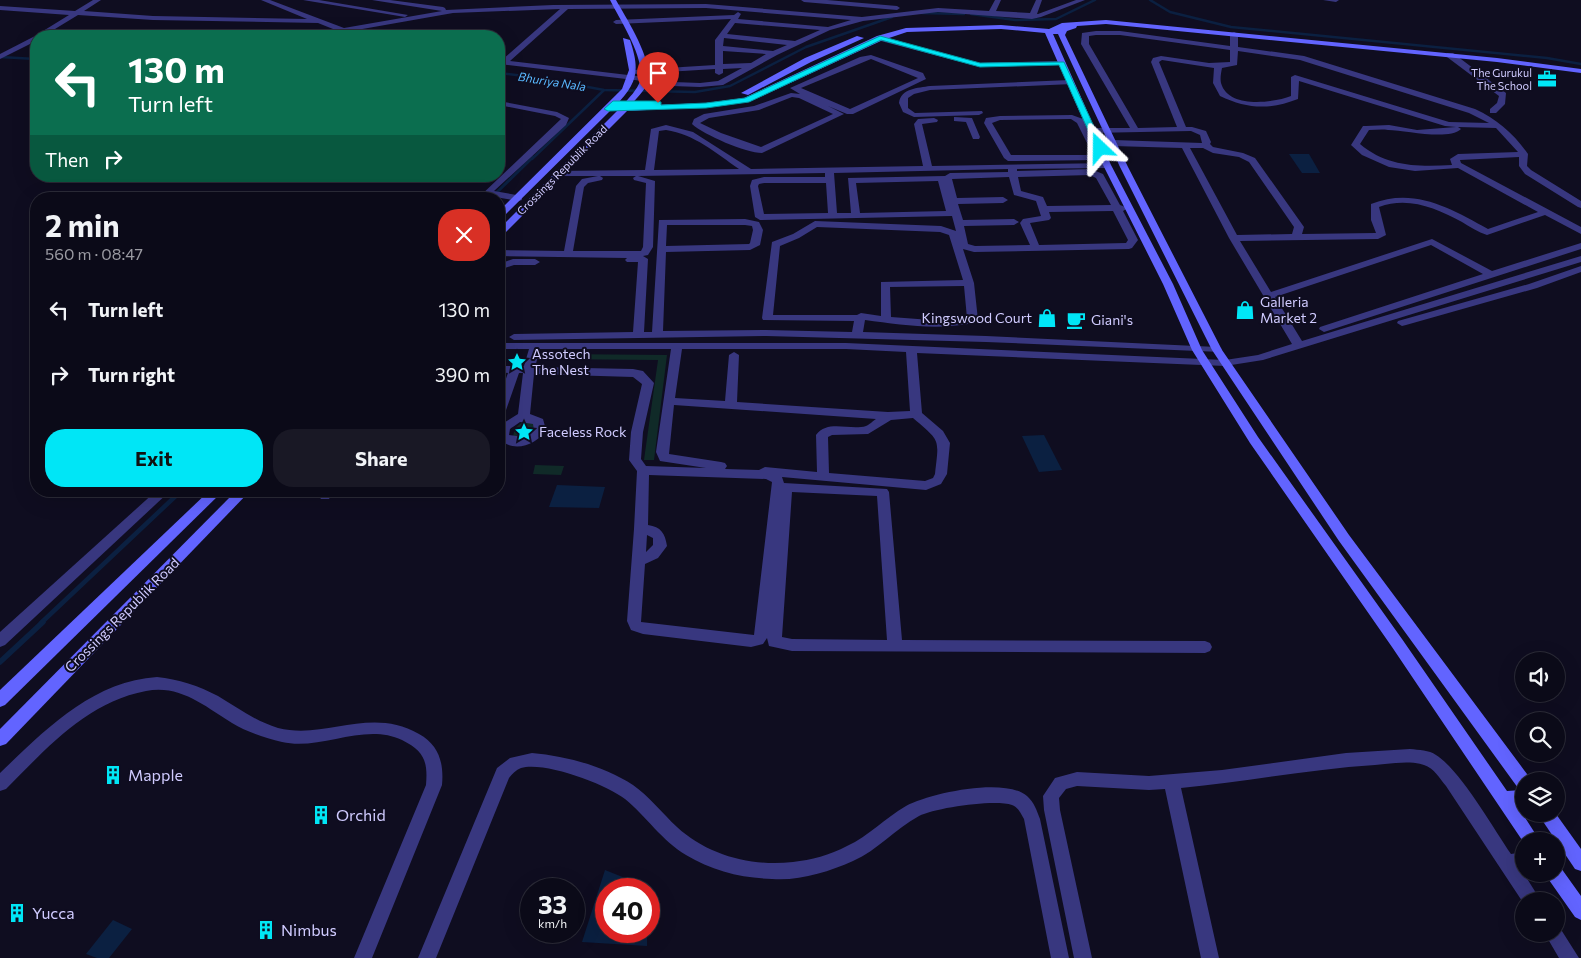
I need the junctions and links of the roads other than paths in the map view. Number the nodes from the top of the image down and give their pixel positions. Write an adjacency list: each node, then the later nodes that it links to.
1 (98, 0): 31 (street)
2 (264, 0): 18 (street)
3 (306, 0): 33 (street)
4 (375, 0): 30 (street)
5 (479, 0): 27 (street)
6 (533, 0): 25 (street)
7 (613, 0): 23 (street)
8 (712, 0): 22 (street)
9 (754, 0): 26 (street)
10 (804, 0): 19 (street)
11 (903, 0): 28 (street)
12 (942, 0): 29 (street)
13 (998, 0): 32 (street)
14 (1039, 0): 34 (street)
15 (1082, 0): 34 (street)
16 (1326, 0): 17 (street)
17 (1336, 0)
18 (276, 2): 37 (street)
19 (856, 2): 28 (street)
20 (606, 4): 21 (street); 23 (street); 38 (street)
21 (566, 6): 25 (street); 55 (street)
22 (706, 6): 23 (street); 26 (street)
23 (617, 7): 39 (street)
24 (0, 8): 31 (street)
25 (527, 8): 27 (street)
26 (744, 8): 35 (street); 36 (street)
27 (466, 10): 30 (street)
28 (900, 10): 29 (street); 36 (street)
29 (938, 10): 32 (street)
30 (453, 11): 33 (street)
31 (75, 14): 37 (street); 41 (street)
32 (991, 14): 34 (street)
33 (415, 16): 42 (street)
34 (1032, 17)
35 (734, 19): 39 (street); 40 (street); 45 (street)
36 (862, 19): 40 (street)
37 (322, 21): 42 (street)
38 (616, 22): 39 (street); 67 (street)
39 (625, 22): 68 (street)
40 (828, 28): 49 (street)
41 (50, 30)
42 (345, 30)
43 (1050, 30): 44 (street); 46 (street); 47 (street); 59 (street); 74 (street)
44 (1062, 32): 46 (street); 85 (street)
45 (721, 36): 49 (street); 50 (street)
46 (1234, 37): 51 (street); 53 (street); 58 (street)
47 (880, 38): 57 (street); 59 (street)
48 (30, 41): 54 (street)
49 (795, 43): 52 (street)
50 (719, 48): 52 (street); 62 (street)
51 (1235, 49): 61 (street); 80 (street); 82 (street)
52 (774, 53): 60 (street)
53 (1450, 55): 58 (street); 64 (street)
54 (0, 57)
55 (505, 59)
56 (505, 62): 67 (street)
57 (828, 62): 63 (street); 65 (street)
58 (1458, 62): 66 (street); 77 (street)
59 (1062, 63): 70 (street)
60 (752, 65): 62 (street); 71 (street)
61 (1218, 66): 79 (street); 81 (street)
62 (719, 67): 68 (street); 71 (street)
63 (841, 68): 69 (street); 69 (street)
64 (1581, 71)
65 (802, 74): 69 (street); 72 (street)
66 (1581, 76)
67 (632, 78): 68 (street); 73 (street, Crossings Republik Road)
68 (644, 80): 71 (street); 74 (street, Crossings Republik Road)
69 (813, 80)
70 (1070, 82): 78 (street); 83 (street)
71 (720, 83)
72 (746, 100): 74 (street); 76 (street)
73 (614, 103): 74 (street); 106 (street, Crossings Republik Road)
74 (627, 104): 98 (street, Crossings Republik Road)
75 (505, 105): 100 (street)
76 (756, 108): 76 (street)
77 (1493, 111)
78 (979, 114)
79 (1461, 126): 80 (street); 92 (street)
80 (1498, 126): 88 (street)
81 (1182, 128): 82 (street); 86 (street)
82 (1135, 130): 85 (street)
83 (1089, 131): 85 (street); 89 (street); 89 (street); 91 (street)
84 (976, 137): 90 (street)
85 (1110, 137): 87 (street); 148 (street)
86 (1205, 145): 87 (street); 121 (street)
87 (1185, 146): 122 (street)
88 (1524, 154): 92 (street); 109 (street)
89 (1027, 163): 91 (street); 97 (street)
90 (927, 164): 93 (street); 95 (street)
91 (1107, 165): 111 (street)
92 (1458, 165): 114 (street)
93 (1002, 167): 97 (street); 107 (street)
94 (829, 170): 95 (street); 96 (street); 101 (street)
95 (850, 170): 102 (street)
96 (748, 171): 99 (street); 99 (street)
97 (1012, 171): 110 (street); 112 (street)
98 (559, 173): 99 (street); 119 (street, Crossings Republik Road)
99 (649, 173)
100 (505, 178)
101 (830, 180): 115 (street); 115 (street)
102 (851, 180): 116 (street); 116 (street)
103 (501, 182): 104 (street)
104 (490, 192)
105 (505, 196): 106 (street)
106 (519, 198): 113 (street, Crossings Republik Road)
107 (953, 200): 108 (street); 118 (street)
108 (1003, 200)
109 (1581, 205)
110 (1117, 208): 111 (street); 112 (street); 124 (street)
111 (1128, 208): 147 (street)
112 (1044, 209): 124 (street)
113 (505, 211)
114 (1546, 212): 120 (street); 121 (street)
115 (833, 216): 116 (street)
116 (856, 216)
117 (1014, 222): 118 (street)
118 (959, 223): 124 (street)
119 (505, 228)
120 (1581, 231)
121 (1296, 237): 122 (street)
122 (1234, 238): 133 (street)
123 (1581, 246): 131 (street)
124 (1036, 248)
125 (661, 249): 125 (street); 137 (street)
126 (505, 253): 127 (street)
127 (568, 254): 127 (street)
128 (1581, 259): 141 (street)
129 (505, 265): 136 (street)
130 (1581, 269): 152 (street)
131 (1491, 275): 133 (street); 141 (street)
132 (969, 283): 134 (street); 135 (street); 135 (street)
133 (1269, 296): 141 (street)
134 (860, 318): 135 (street); 138 (street)
135 (886, 319)
136 (638, 335): 137 (street); 140 (street)
137 (657, 335): 138 (street)
138 (857, 336): 139 (street)
139 (986, 339): 147 (street); 149 (street)
140 (556, 340): 142 (street); 144 (street); 145 (street)
141 (1297, 342): 152 (street)
142 (505, 343)
143 (505, 343): 144 (street)
144 (536, 345): 155 (street)
145 (677, 345): 146 (street); 157 (street)
146 (911, 349): 149 (street); 159 (street)
147 (1197, 350): 148 (street); 151 (street)
148 (1217, 350): 152 (street)
149 (990, 353): 151 (street)
150 (734, 355): 158 (street)
151 (1205, 362): 152 (street); 180 (street)
152 (1228, 367): 176 (street)
153 (505, 369): 154 (street)
154 (515, 369): 155 (street); 156 (street)
155 (528, 370): 161 (street); 164 (street)
156 (505, 396)
157 (669, 401): 158 (street); 165 (street)
158 (732, 406): 160 (street)
159 (916, 414): 160 (street); 165 (street)
160 (888, 416): 165 (street)
161 (524, 417): 162 (street); 163 (street)
162 (505, 426)
163 (505, 438)
164 (643, 470): 169 (street); 170 (street)
165 (823, 478)
166 (157, 497): 171 (street)
167 (211, 497): 174 (street, Crossings Republik Road)
168 (238, 497): 175 (street, Crossings Republik Road)
169 (641, 529): 170 (street); 170 (street)
170 (638, 561)
171 (0, 642)
172 (895, 645): 172 (street); 173 (street)
173 (1205, 647)
174 (0, 700)
175 (0, 739)
176 (1516, 772)
177 (2, 779): 190 (street)
178 (1171, 781): 184 (street); 193 (street); 194 (street)
179 (1515, 798): 180 (street)
180 (1502, 799): 182 (street)
181 (1552, 822): 185 (street)
182 (1526, 832)
183 (1515, 862): 184 (street)
184 (1506, 863): 187 (street)
185 (1581, 863)
186 (1561, 882): 188 (street)
187 (1526, 892)
188 (1581, 911)
189 (1559, 942): 195 (street)
190 (363, 958)
191 (427, 958): 192 (street)
192 (1060, 958)
193 (1083, 958)
194 (1210, 958)
195 (1570, 958)

